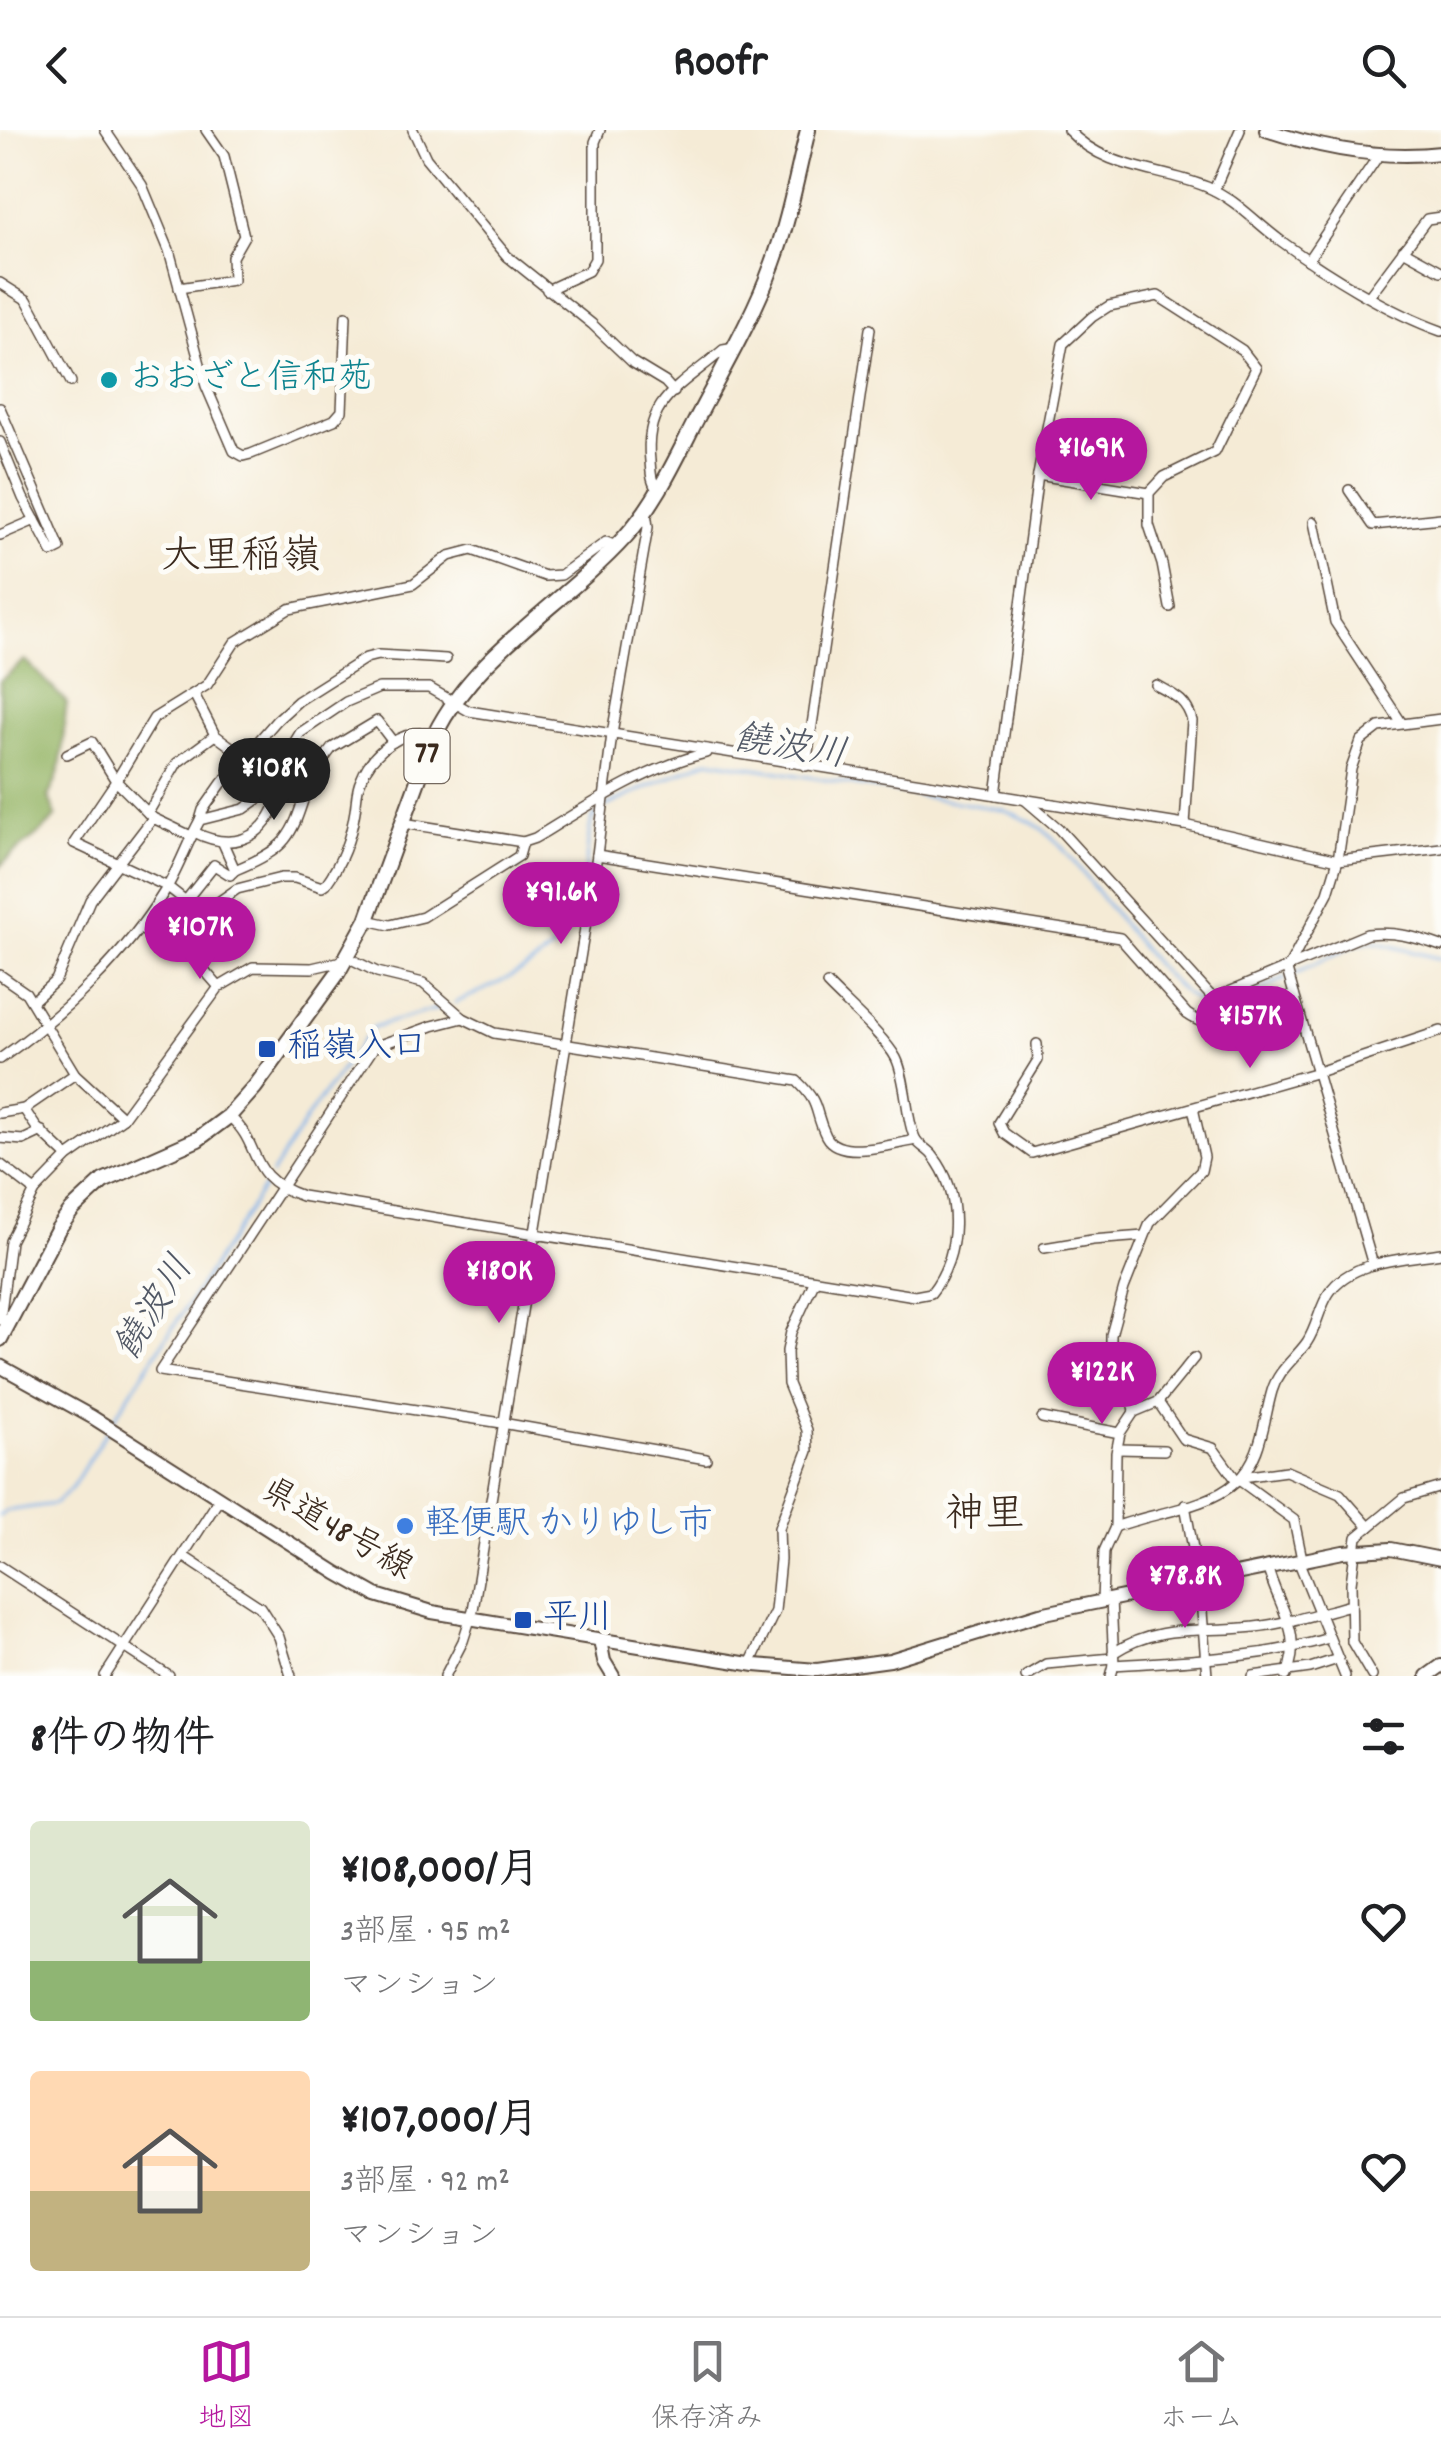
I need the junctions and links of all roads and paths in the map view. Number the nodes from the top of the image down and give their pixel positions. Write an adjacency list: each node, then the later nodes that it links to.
1 (105, 130): 19 (street)
2 (206, 130): 19 (street)
3 (413, 130): 20 (street)
4 (600, 130): 20 (street)
5 (808, 130): 25 (main road, 77)
6 (1068, 130): 10 (street)
7 (1088, 130): 10 (street)
8 (1240, 130): 13 (street)
9 (1266, 130): 12 (main road)
10 (1079, 140): 13 (street)
11 (1441, 153): 12 (main road)
12 (1378, 156): 16 (street)
13 (1214, 190): 16 (street)
14 (1441, 217): 15 (street)
15 (1403, 250): 17 (street); 21 (street)
16 (1308, 260): 21 (street)
17 (1441, 271)
18 (0, 283): 26 (street)
19 (179, 288): 22 (street)
20 (547, 290): 27 (street)
21 (1370, 295): 24 (street)
22 (346, 316)
23 (870, 329): 54 (street)
24 (1441, 331)
25 (735, 348): 27 (street); 32 (main road, 77)
26 (71, 382)
27 (674, 392): 32 (street)
28 (0, 408): 36 (street)
29 (0, 442): 36 (street)
30 (1038, 475): 33 (street); 33 (street); 59 (street)
31 (1349, 490): 35 (street)
32 (658, 491): 34 (main road, 77)
33 (1149, 493): 40 (street)
34 (646, 512): 39 (main road, 77); 48 (street)
35 (1441, 518)
36 (35, 520): 38 (street)
37 (1314, 522): 46 (street)
38 (0, 535)
39 (616, 546): 43 (street); 44 (main road, 77)
40 (1170, 607)
41 (446, 660): 53 (street)
42 (1156, 685): 65 (street)
43 (194, 694): 49 (street); 57 (street)
44 (454, 702): 47 (main road, 77); 48 (street); 55 (street)
45 (1441, 719): 46 (street)
46 (1400, 722): 71 (street)
47 (435, 734): 50 (street); 64 (main road, 77)
48 (612, 734): 51 (street); 60 (street)
49 (215, 735): 53 (street); 62 (street)
50 (393, 742): 56 (street); 75 (street)
51 (714, 751): 54 (street); 60 (street)
52 (67, 754): 57 (street)
53 (245, 757): 63 (street)
54 (806, 766): 59 (street)
55 (278, 771): 56 (street); 58 (street)
56 (311, 776): 73 (street)
57 (116, 781): 62 (street); 72 (street)
58 (263, 793): 63 (street); 68 (street)
59 (996, 795): 61 (street)
60 (604, 796): 67 (street); 70 (street)
61 (1024, 799): 65 (street); 83 (street)
62 (150, 815): 66 (street); 72 (street)
63 (200, 820): 66 (street)
64 (404, 824): 67 (street); 78 (main road, 77)
65 (1185, 826): 71 (street)
66 (192, 834): 68 (street); 74 (street)
67 (523, 842): 78 (street)
68 (222, 843): 73 (street)
69 (1441, 848): 71 (street)
70 (597, 854): 87 (street); 93 (street)
71 (1338, 860): 83 (street)
72 (116, 864): 74 (street); 88 (street)
73 (232, 872): 75 (street); 76 (street)
74 (168, 887): 76 (street); 79 (street)
75 (237, 889): 77 (street)
76 (187, 899): 77 (street)
77 (206, 917): 81 (street)
78 (368, 920): 82 (main road, 77)
79 (140, 928): 81 (street); 90 (street)
80 (1441, 946): 83 (street)
81 (184, 947): 86 (street)
82 (346, 960): 86 (street); 89 (street); 100 (main road, 77)
83 (1288, 970): 87 (street)
84 (0, 975): 88 (street)
85 (828, 984): 104 (street)
86 (220, 987): 101 (street)
87 (1294, 995): 95 (street)
88 (33, 1002): 90 (street)
89 (462, 1018): 93 (street); 107 (street)
90 (47, 1026): 94 (street); 96 (street)
91 (1441, 1031): 95 (street)
92 (1037, 1044): 98 (street)
93 (564, 1046): 104 (street); 109 (street)
94 (0, 1059)
95 (1318, 1072): 98 (street); 113 (street)
96 (75, 1074): 97 (street); 101 (street)
97 (24, 1108): 99 (street); 102 (street)
98 (1194, 1108): 110 (street)
99 (0, 1113)
100 (229, 1116): 107 (street); 115 (main road, 77)
101 (123, 1118): 105 (street)
102 (42, 1131): 103 (street); 105 (street)
103 (0, 1138)
104 (916, 1140): 114 (street)
105 (68, 1157): 108 (street)
106 (0, 1164): 108 (street)
107 (280, 1188): 109 (street); 121 (street)
108 (35, 1191): 115 (street)
109 (534, 1235): 114 (street); 121 (street)
110 (1144, 1236): 111 (street); 119 (street)
111 (1044, 1248)
112 (1440, 1256): 113 (street)
113 (1373, 1266): 126 (street)
114 (816, 1280): 153 (street)
115 (1, 1329)
116 (1194, 1358): 118 (street)
117 (0, 1366): 128 (main road, 県道48号線)
118 (1158, 1402): 119 (street); 126 (street)
119 (1134, 1412): 122 (street)
120 (1042, 1418): 122 (street)
121 (502, 1423): 125 (street); 142 (street)
122 (1120, 1433): 123 (street)
123 (1117, 1450): 124 (street); 130 (street)
124 (1164, 1450)
125 (706, 1459)
126 (1240, 1479): 129 (street); 131 (street); 135 (street)
127 (1441, 1487): 131 (street)
128 (220, 1498): 133 (street); 142 (main road, 県道48号線)
129 (1185, 1506): 130 (street); 138 (street)
130 (1115, 1527): 139 (street)
131 (1369, 1527): 132 (street)
132 (1355, 1550): 134 (main road, 県道48号線); 135 (main road, 県道48号線); 140 (street)
133 (183, 1556): 147 (street); 158 (street)
134 (1441, 1559)
135 (1300, 1560): 137 (main road, 県道48号線); 141 (street)
136 (0, 1566): 147 (street)
137 (1267, 1566): 138 (main road, 県道48号線); 143 (street)
138 (1198, 1580): 139 (main road, 県道48号線); 144 (street)
139 (1107, 1600): 151 (street); 153 (main road, 県道48号線)
140 (1351, 1605): 141 (street); 164 (street)
141 (1319, 1613): 143 (street); 145 (street)
142 (471, 1618): 146 (main road, 県道48号線); 159 (street)
143 (1290, 1620): 144 (street); 148 (street)
144 (1204, 1629): 149 (street); 151 (street)
145 (1329, 1638): 148 (street); 150 (street)
146 (600, 1640): 153 (main road, 県道48号線); 160 (main road)
147 (124, 1647): 156 (street); 157 (street)
148 (1294, 1648): 149 (street); 155 (street)
149 (1205, 1659): 151 (street); 161 (street)
150 (1338, 1660): 155 (street); 163 (street)
151 (1113, 1663): 154 (street)
152 (1441, 1666): 165 (main road)
153 (753, 1668)
154 (1031, 1674)
155 (1287, 1674): 162 (street)
156 (105, 1676)
157 (170, 1676)
158 (291, 1676)
159 (445, 1676)
160 (613, 1676)
161 (1207, 1676)
162 (1254, 1676)
163 (1345, 1676)
164 (1372, 1676)
165 (1427, 1676)

